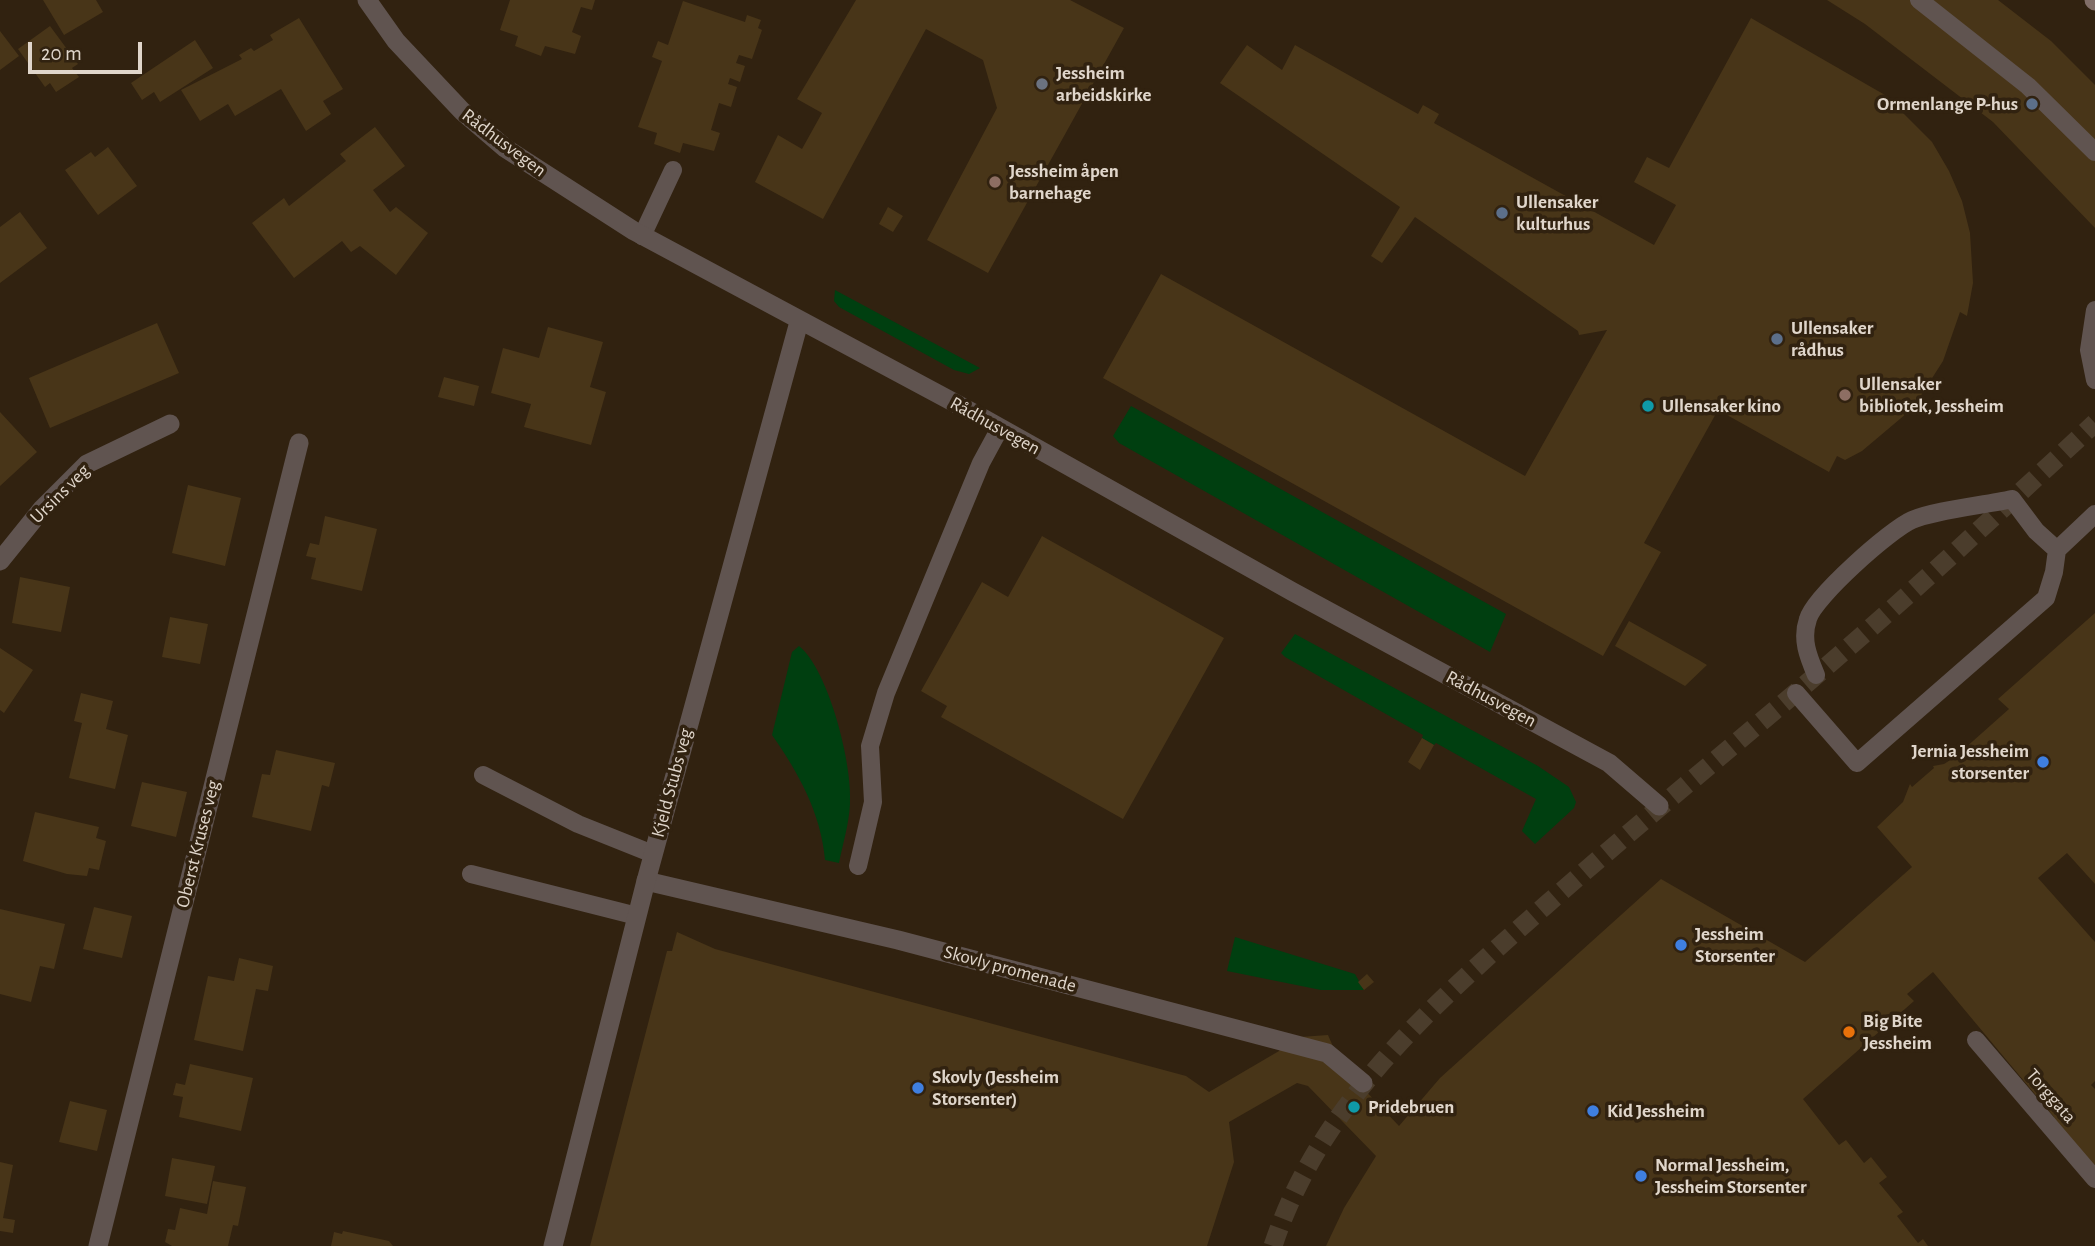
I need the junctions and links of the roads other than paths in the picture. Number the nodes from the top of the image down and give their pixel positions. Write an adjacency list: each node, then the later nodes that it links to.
1 (367, 0): 5 (street, Rådhusvegen)
2 (1919, 0): 3 (lane)
3 (2095, 152)
4 (673, 170): 5 (lane)
5 (642, 236): 7 (street, Rådhusvegen)
6 (2095, 310): 8 (lane)
7 (799, 322): 10 (street, Rådhusvegen); 19 (street, Kjeld Stubs veg)
8 (2095, 380)
9 (170, 424): 14 (street, Ursins veg)
10 (1000, 428): 18 (street, Rådhusvegen); 20 (lane)
11 (299, 443): 27 (street, Oberst Kruses veg)
12 (2095, 514): 13 (lane)
13 (2057, 550): 15 (lane); 16 (lane)
14 (0, 561)
15 (1816, 676)
16 (1796, 693)
17 (483, 775): 19 (lane)
18 (1659, 806)
19 (653, 855): 22 (street, Kjeld Stubs veg)
20 (858, 866)
21 (471, 874): 23 (lane)
22 (646, 881): 23 (street, Kjeld Stubs veg); 25 (street, Skovly promenade)
23 (637, 916): 28 (street, Kjeld Stubs veg)
24 (1976, 1041): 26 (lane, Torggata)
25 (1363, 1083)
26 (2095, 1179)
27 (97, 1246)
28 (553, 1246)

